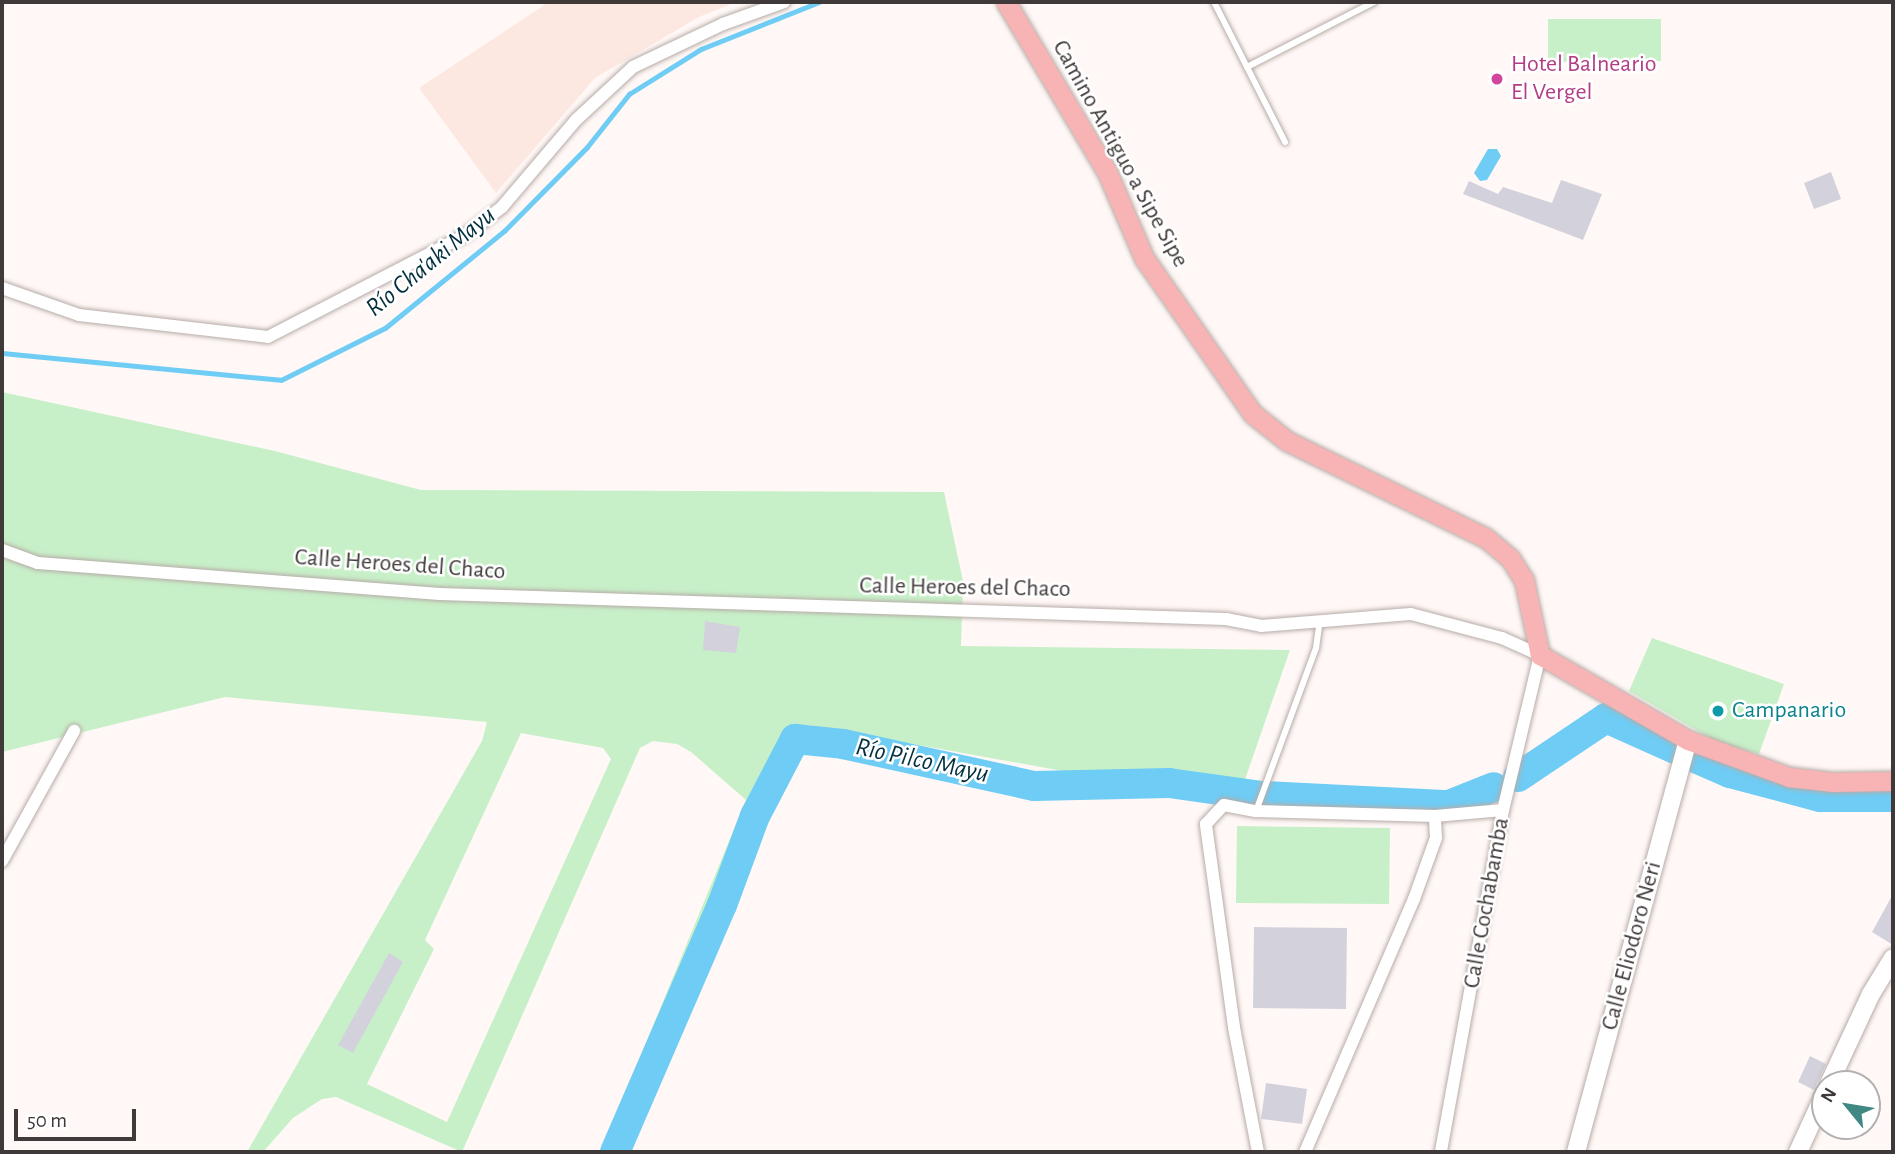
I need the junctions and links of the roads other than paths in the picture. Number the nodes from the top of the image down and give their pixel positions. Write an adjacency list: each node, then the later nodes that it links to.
1 (784, 2): 7 (street)
2 (1006, 2): 10 (main road, Camino Antiguo a Sipe Sipe)
3 (1214, 2): 5 (lane)
4 (1374, 2): 5 (lane)
5 (1247, 66): 6 (lane)
6 (1285, 142)
7 (2, 288)
8 (2, 550): 9 (street, Calle Heroes del Chaco)
9 (1320, 621): 10 (street, Calle Heroes del Chaco); 15 (lane)
10 (1540, 655): 12 (main road, Calle Heroes del Chaco); 14 (street, Calle Cochabamba)
11 (74, 731): 17 (street)
12 (1688, 740): 13 (main road, Calle Heroes del Chaco); 24 (street, Calle Eliodoro Neri)
13 (1893, 781)
14 (1503, 810): 16 (street); 23 (street, Calle Cochabamba)
15 (1256, 811): 16 (street); 21 (street)
16 (1435, 816): 22 (street)
17 (2, 861)
18 (1893, 958): 19 (street)
19 (1836, 1070)
20 (1811, 1124): 25 (street)
21 (1258, 1152)
22 (1305, 1152)
23 (1441, 1152)
24 (1576, 1152)
25 (1798, 1152)

